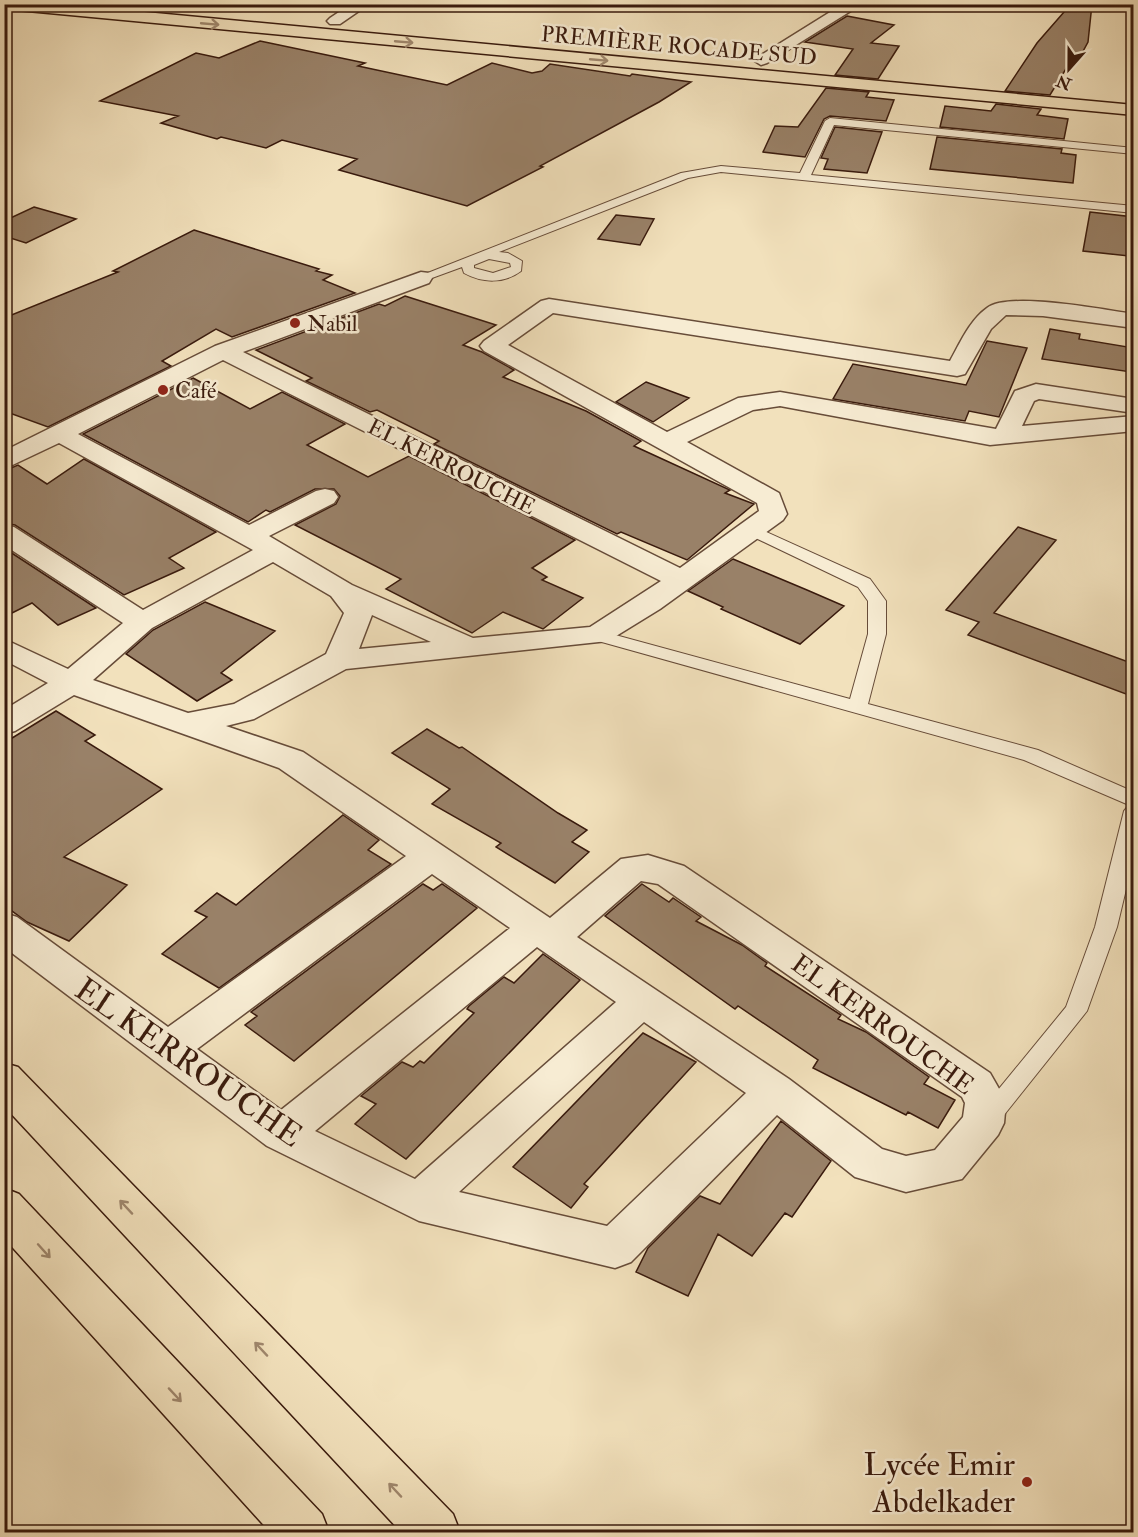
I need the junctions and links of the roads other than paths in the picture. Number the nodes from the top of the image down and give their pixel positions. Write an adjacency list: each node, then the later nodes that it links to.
1 (6, 4): 8 (main road, PREMIÈRE ROCADE SUD, one-way to 8)
2 (144, 4): 5 (main road, PREMIÈRE ROCADE SUD)
3 (362, 4): 5 (street)
4 (855, 4): 6 (street)
5 (335, 21): 6 (main road, PREMIÈRE ROCADE SUD)
6 (760, 60): 7 (main road, PREMIÈRE ROCADE SUD)
7 (1134, 98)
8 (1134, 110)
9 (1134, 151): 10 (lane)
10 (805, 176): 11 (lane); 12 (lane)
11 (1134, 210)
12 (421, 278): 14 (street)
13 (1134, 321): 19 (street)
14 (223, 351): 17 (street); 26 (street, EL KERROUCHE)
15 (1134, 406): 18 (street)
16 (1134, 423): 18 (street)
17 (58, 433): 20 (street); 24 (street)
18 (1005, 437): 19 (street)
19 (667, 442): 22 (street)
20 (4, 460)
21 (325, 496): 24 (street)
22 (752, 530): 26 (street); 34 (lane)
23 (4, 533): 28 (street)
24 (249, 536): 25 (street)
25 (273, 551): 27 (street); 28 (street)
26 (681, 580): 29 (street)
27 (341, 590): 31 (street); 32 (street)
28 (142, 622): 33 (street)
29 (597, 635): 31 (street); 34 (lane)
30 (4, 648): 33 (street, EL KERROUCHE)
31 (471, 648): 32 (street)
32 (339, 660): 35 (street)
33 (71, 683): 35 (street, EL KERROUCHE); 36 (street)
34 (857, 709): 37 (lane)
35 (189, 723): 39 (street, EL KERROUCHE)
36 (4, 724)
37 (1134, 800)
38 (1134, 810): 46 (lane)
39 (432, 856): 41 (street, EL KERROUCHE); 43 (street)
40 (4, 927): 43 (street, EL KERROUCHE)
41 (543, 933): 42 (street, EL KERROUCHE); 46 (street, EL KERROUCHE); 47 (street)
42 (642, 1001): 45 (street, EL KERROUCHE); 48 (street)
43 (166, 1050): 47 (street, EL KERROUCHE)
44 (4, 1079): 51 (main road, one-way to 44)
45 (775, 1091): 46 (street, EL KERROUCHE); 48 (street, EL KERROUCHE)
46 (983, 1123)
47 (282, 1134): 48 (street, EL KERROUCHE)
48 (419, 1202)
49 (4, 1207): 50 (main road, one-way to 50)
50 (304, 1533)
51 (435, 1533)

